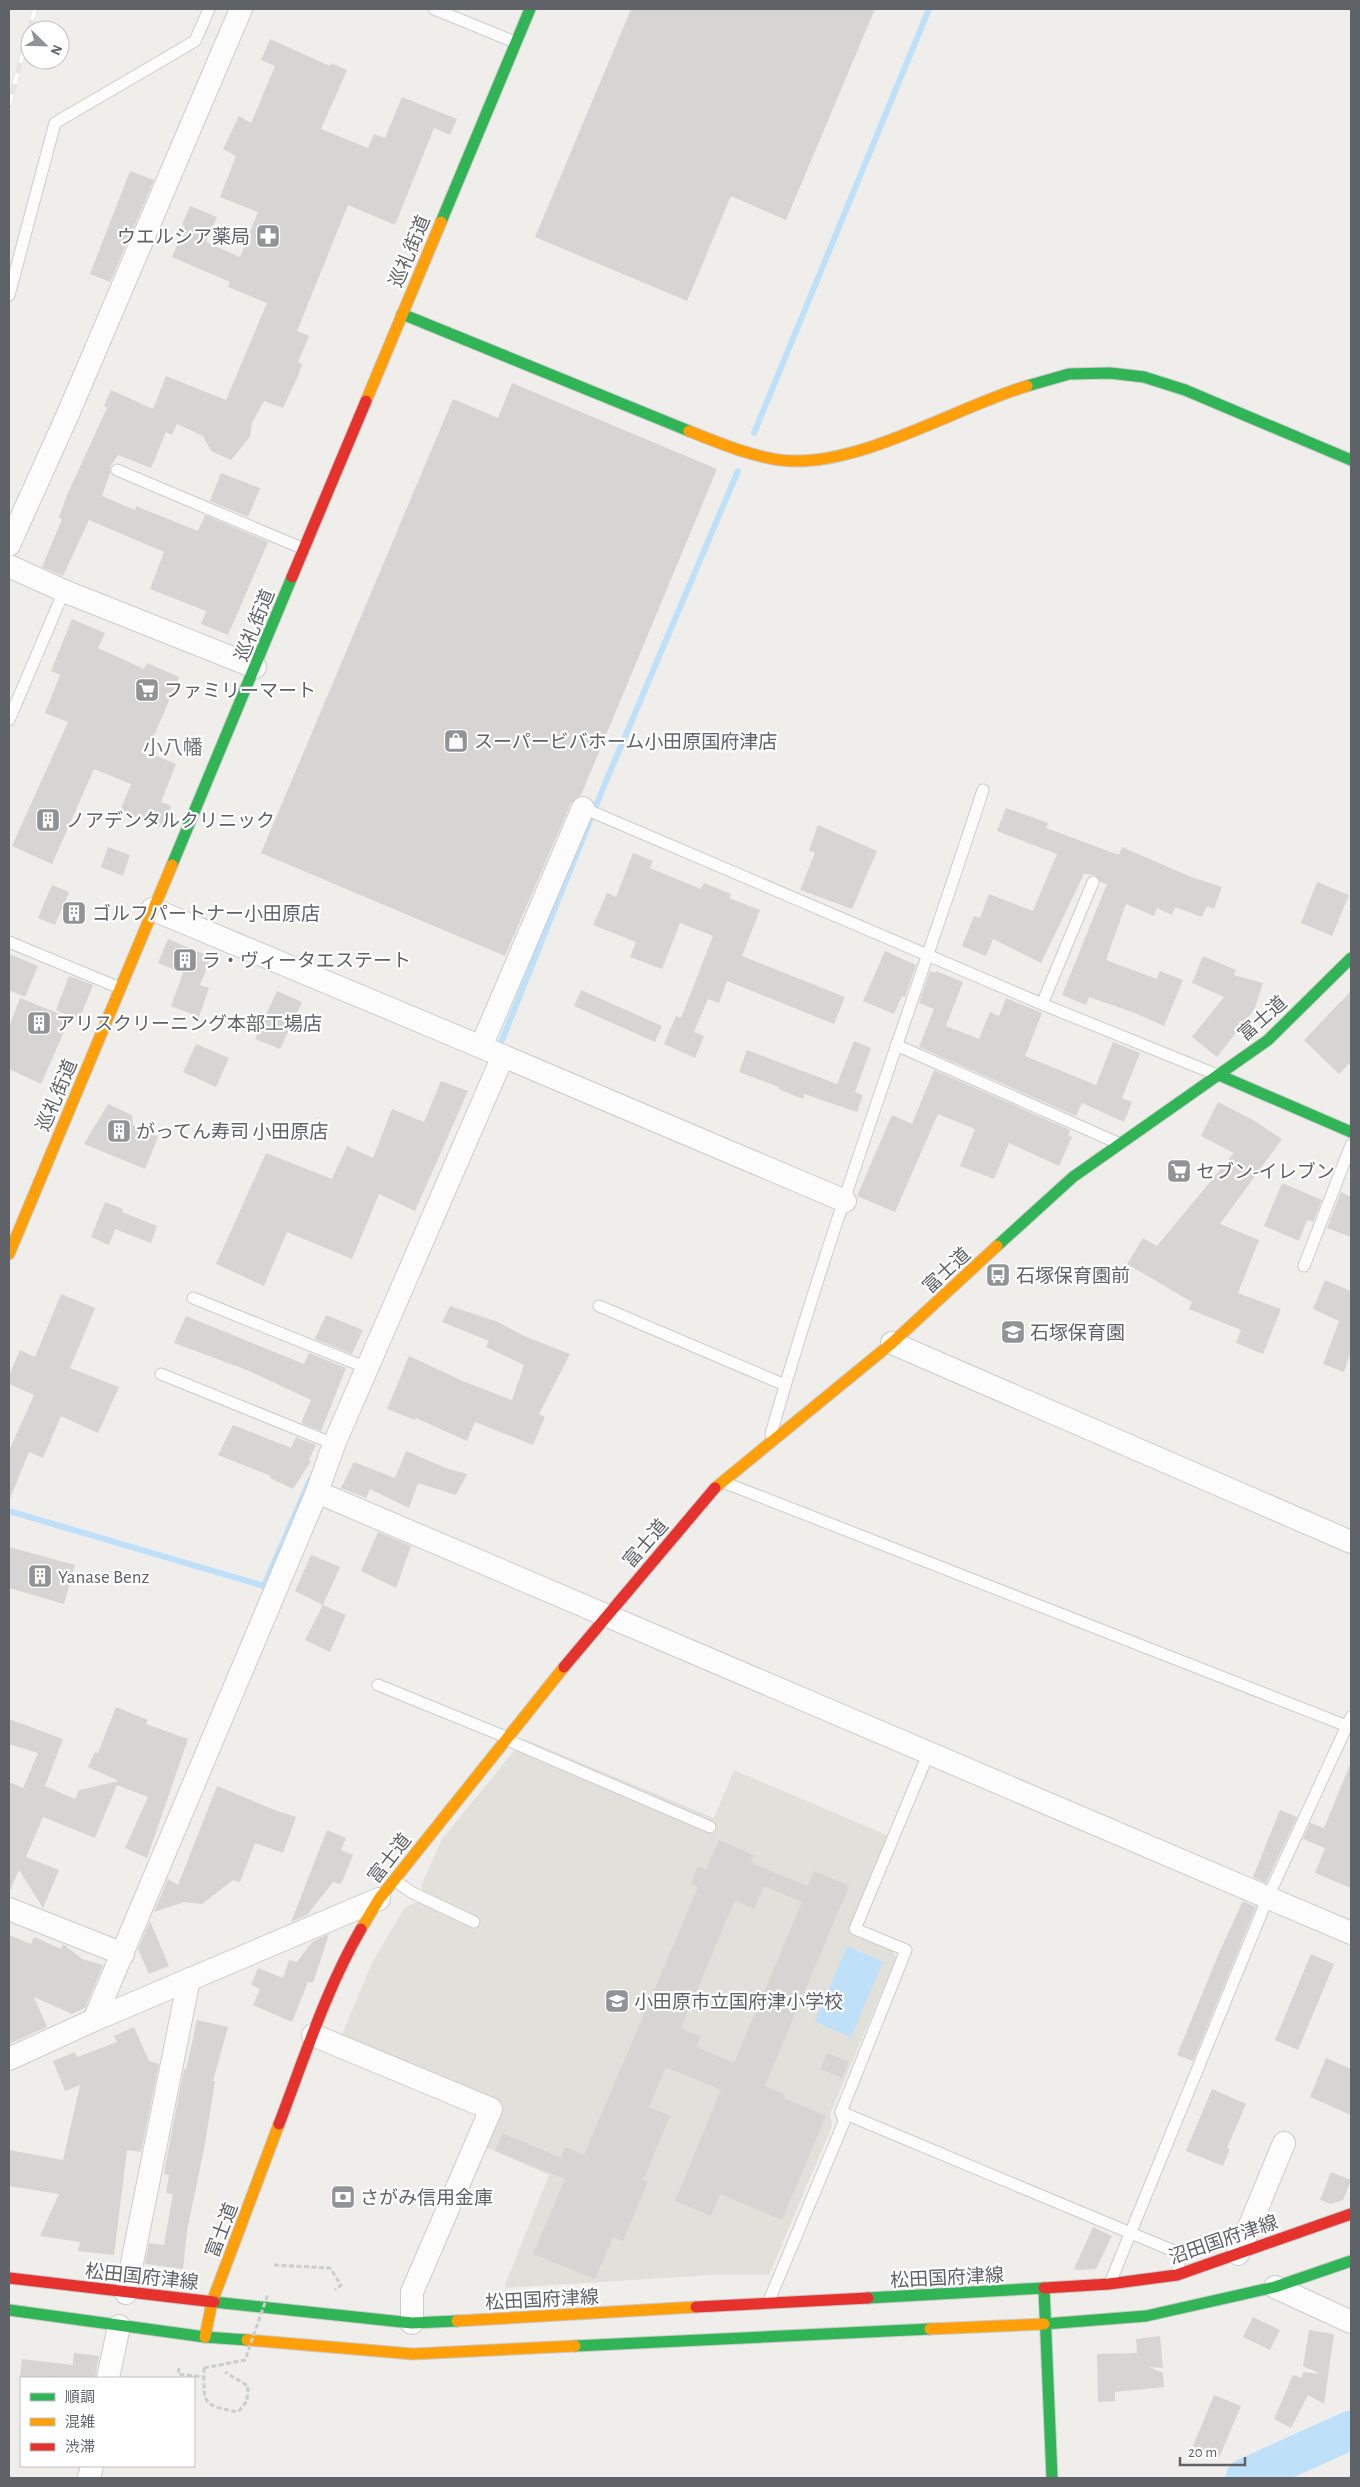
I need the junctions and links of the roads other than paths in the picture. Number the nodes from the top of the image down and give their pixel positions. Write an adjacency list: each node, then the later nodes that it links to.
1 (208, 9): 6 (lane)
2 (241, 9): 10 (street)
3 (434, 9): 5 (lane)
4 (530, 9): 5 (street, 巡礼街道)
5 (515, 42): 7 (street, 巡礼街道)
6 (9, 295)
7 (402, 314): 8 (street); 11 (street, 巡礼街道)
8 (1351, 460)
9 (117, 470): 11 (lane)
10 (9, 545)
11 (304, 549): 14 (street, 巡礼街道)
12 (9, 566): 13 (street)
13 (64, 591): 14 (street); 15 (lane)
14 (255, 667): 19 (street, 巡礼街道)
15 (9, 720)
16 (983, 790): 21 (lane)
17 (583, 808): 21 (lane); 26 (street)
18 (1093, 882): 24 (lane)
19 (152, 909): 23 (street, 巡礼街道); 26 (street)
20 (9, 942): 23 (lane)
21 (929, 955): 24 (lane); 25 (lane)
22 (1351, 958): 28 (street, 富士道)
23 (120, 988): 33 (street, 巡礼街道)
24 (1042, 1004): 28 (lane)
25 (896, 1045): 30 (lane); 32 (lane)
26 (481, 1047): 27 (street)
27 (503, 1056): 32 (street); 38 (street)
28 (1219, 1075): 29 (street); 30 (street, 富士道)
29 (1351, 1132)
30 (1120, 1143): 37 (street, 富士道)
31 (1351, 1145): 34 (lane)
32 (845, 1201): 40 (lane)
33 (9, 1254)
34 (1304, 1266)
35 (194, 1298): 38 (lane)
36 (599, 1306): 40 (lane)
37 (892, 1343): 42 (street, 富士道); 45 (street)
38 (367, 1368): 41 (street)
39 (161, 1374): 41 (lane)
40 (785, 1385): 42 (lane)
41 (334, 1444): 44 (street)
42 (768, 1444): 43 (street, 富士道)
43 (721, 1481): 46 (street, 富士道); 48 (lane)
44 (316, 1492): 46 (street); 58 (street)
45 (1351, 1542)
46 (607, 1614): 49 (street, 富士道); 50 (street)
47 (378, 1685): 49 (lane)
48 (1349, 1721): 53 (lane)
49 (506, 1738): 51 (lane); 52 (street, 富士道)
50 (929, 1752): 53 (street); 63 (lane)
51 (710, 1827)
52 (394, 1880): 54 (street, 富士道); 56 (lane)
53 (1268, 1897): 57 (street); 66 (lane)
54 (379, 1899): 59 (street); 61 (street, 富士道)
55 (9, 1909): 58 (street)
56 (474, 1922)
57 (1351, 1933)
58 (124, 1954): 60 (street)
59 (189, 1980): 60 (street); 74 (street)
60 (94, 2020): 62 (street)
61 (314, 2035): 75 (street, 富士道); 78 (street)
62 (9, 2059)
63 (841, 2112): 66 (lane); 76 (lane)
64 (1284, 2143): 67 (street)
65 (1351, 2214): 67 (street, 沼田国府津線)
66 (1131, 2232): 69 (lane); 71 (lane)
67 (1238, 2254): 69 (street, 沼田国府津線)
68 (1351, 2261): 72 (street)
69 (1177, 2276): 71 (street, 沼田国府津線)
70 (9, 2278): 74 (street, 松田国府津線)
71 (1109, 2284): 73 (street, 沼田国府津線)
72 (1275, 2287): 79 (street); 80 (street)
73 (1044, 2288): 76 (street, 松田国府津線); 80 (street)
74 (126, 2293): 75 (street, 松田国府津線)
75 (212, 2302): 78 (street, 松田国府津線); 82 (street, 富士道)
76 (767, 2305): 78 (street, 松田国府津線)
77 (9, 2310): 81 (street)
78 (412, 2322)
79 (1351, 2322)
80 (1044, 2324): 82 (street); 84 (street)
81 (118, 2326): 82 (street); 83 (street)
82 (206, 2337)
83 (108, 2377)
84 (1052, 2478)

